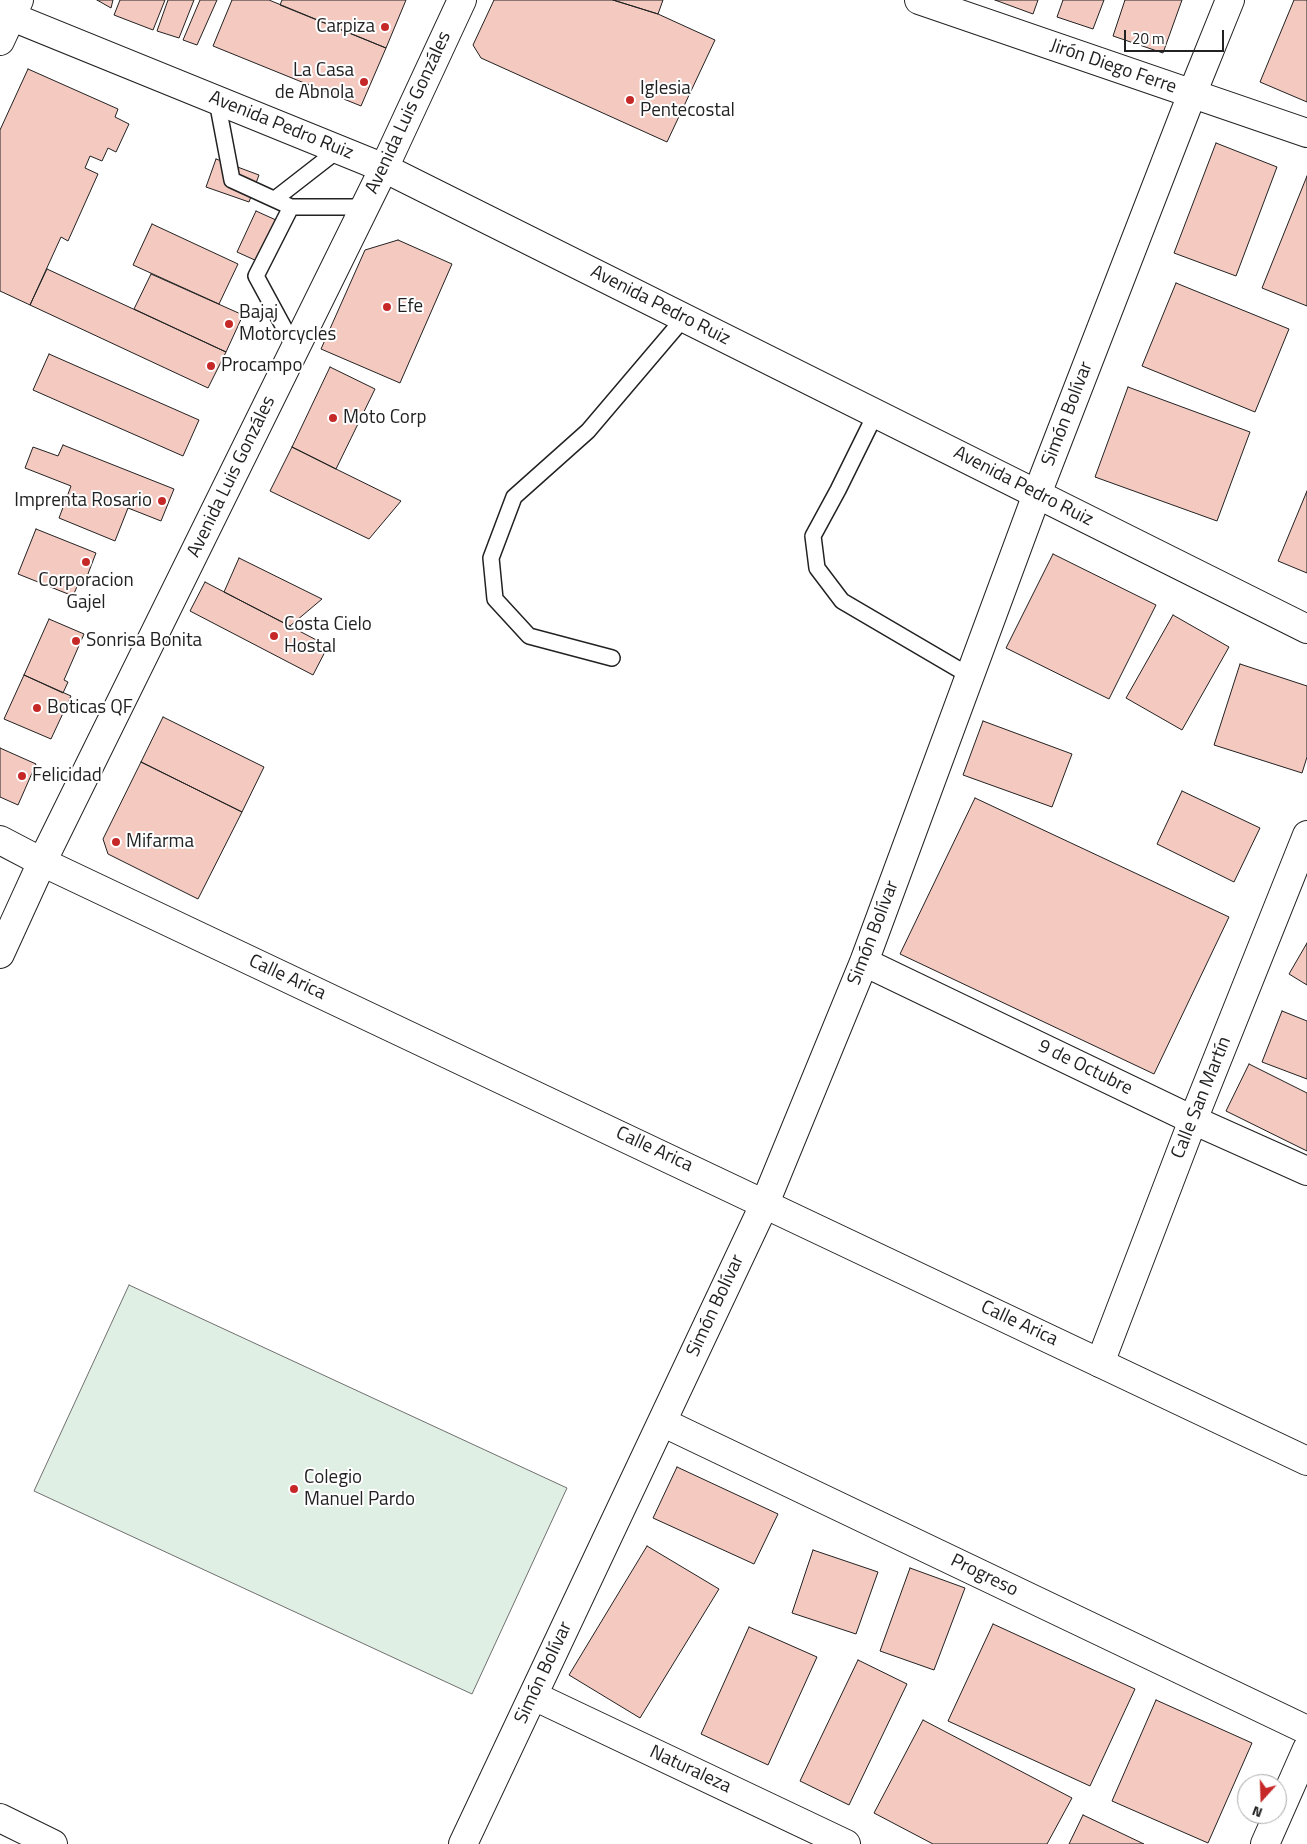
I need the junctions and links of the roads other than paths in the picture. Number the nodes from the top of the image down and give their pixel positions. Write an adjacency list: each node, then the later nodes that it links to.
1 (462, 0): 10 (street, Avenida Luis Gonzáles)
2 (918, 0): 6 (street, Jirón Diego Ferre)
3 (1230, 0): 6 (street, Simón Bolívar)
4 (10, 10): 5 (street); 7 (street, Avenida Pedro Ruiz)
5 (0, 42)
6 (1192, 94): 8 (street, Jirón Diego Ferre); 17 (street, Simón Bolívar)
7 (217, 101): 9 (street, Avenida Pedro Ruiz); 11 (lane)
8 (1307, 133)
9 (338, 150): 10 (street, Avenida Pedro Ruiz); 11 (lane)
10 (384, 168): 13 (street, Avenida Luis Gonzáles); 14 (street, Avenida Pedro Ruiz)
11 (276, 199): 12 (lane)
12 (292, 207): 13 (lane); 15 (lane)
13 (365, 207): 15 (street, Avenida Luis Gonzáles)
14 (684, 318): 16 (street, Avenida Pedro Ruiz); 19 (lane)
15 (295, 348): 23 (street, Avenida Luis Gonzáles)
16 (876, 413): 17 (street, Avenida Pedro Ruiz); 20 (lane)
17 (1037, 494): 18 (street, Avenida Pedro Ruiz); 20 (street, Simón Bolívar)
18 (1307, 629)
19 (612, 658)
20 (970, 676): 25 (street, Simón Bolívar)
21 (1307, 835): 26 (street, Calle San Martín)
22 (0, 840): 23 (street, Calle Arica)
23 (42, 862): 24 (street, Avenida Luis Gonzáles); 28 (street, Calle Arica)
24 (0, 954)
25 (864, 962): 26 (street, 9 de Octubre); 28 (street, Simón Bolívar)
26 (1193, 1120): 27 (street, 9 de Octubre); 29 (street, Calle San Martín)
27 (1307, 1171)
28 (765, 1203): 29 (street, Calle Arica); 30 (street, Simón Bolívar)
29 (1100, 1363): 31 (street, Calle Arica)
30 (662, 1422): 32 (street, Simón Bolívar); 33 (street, Progreso)
31 (1307, 1461)
32 (534, 1696): 37 (street, Simón Bolívar); 38 (street, Naturaleza)
33 (1307, 1730)
34 (1307, 1749): 39 (street)
35 (0, 1818): 36 (street)
36 (53, 1844)
37 (463, 1844)
38 (846, 1844)
39 (1265, 1844)

